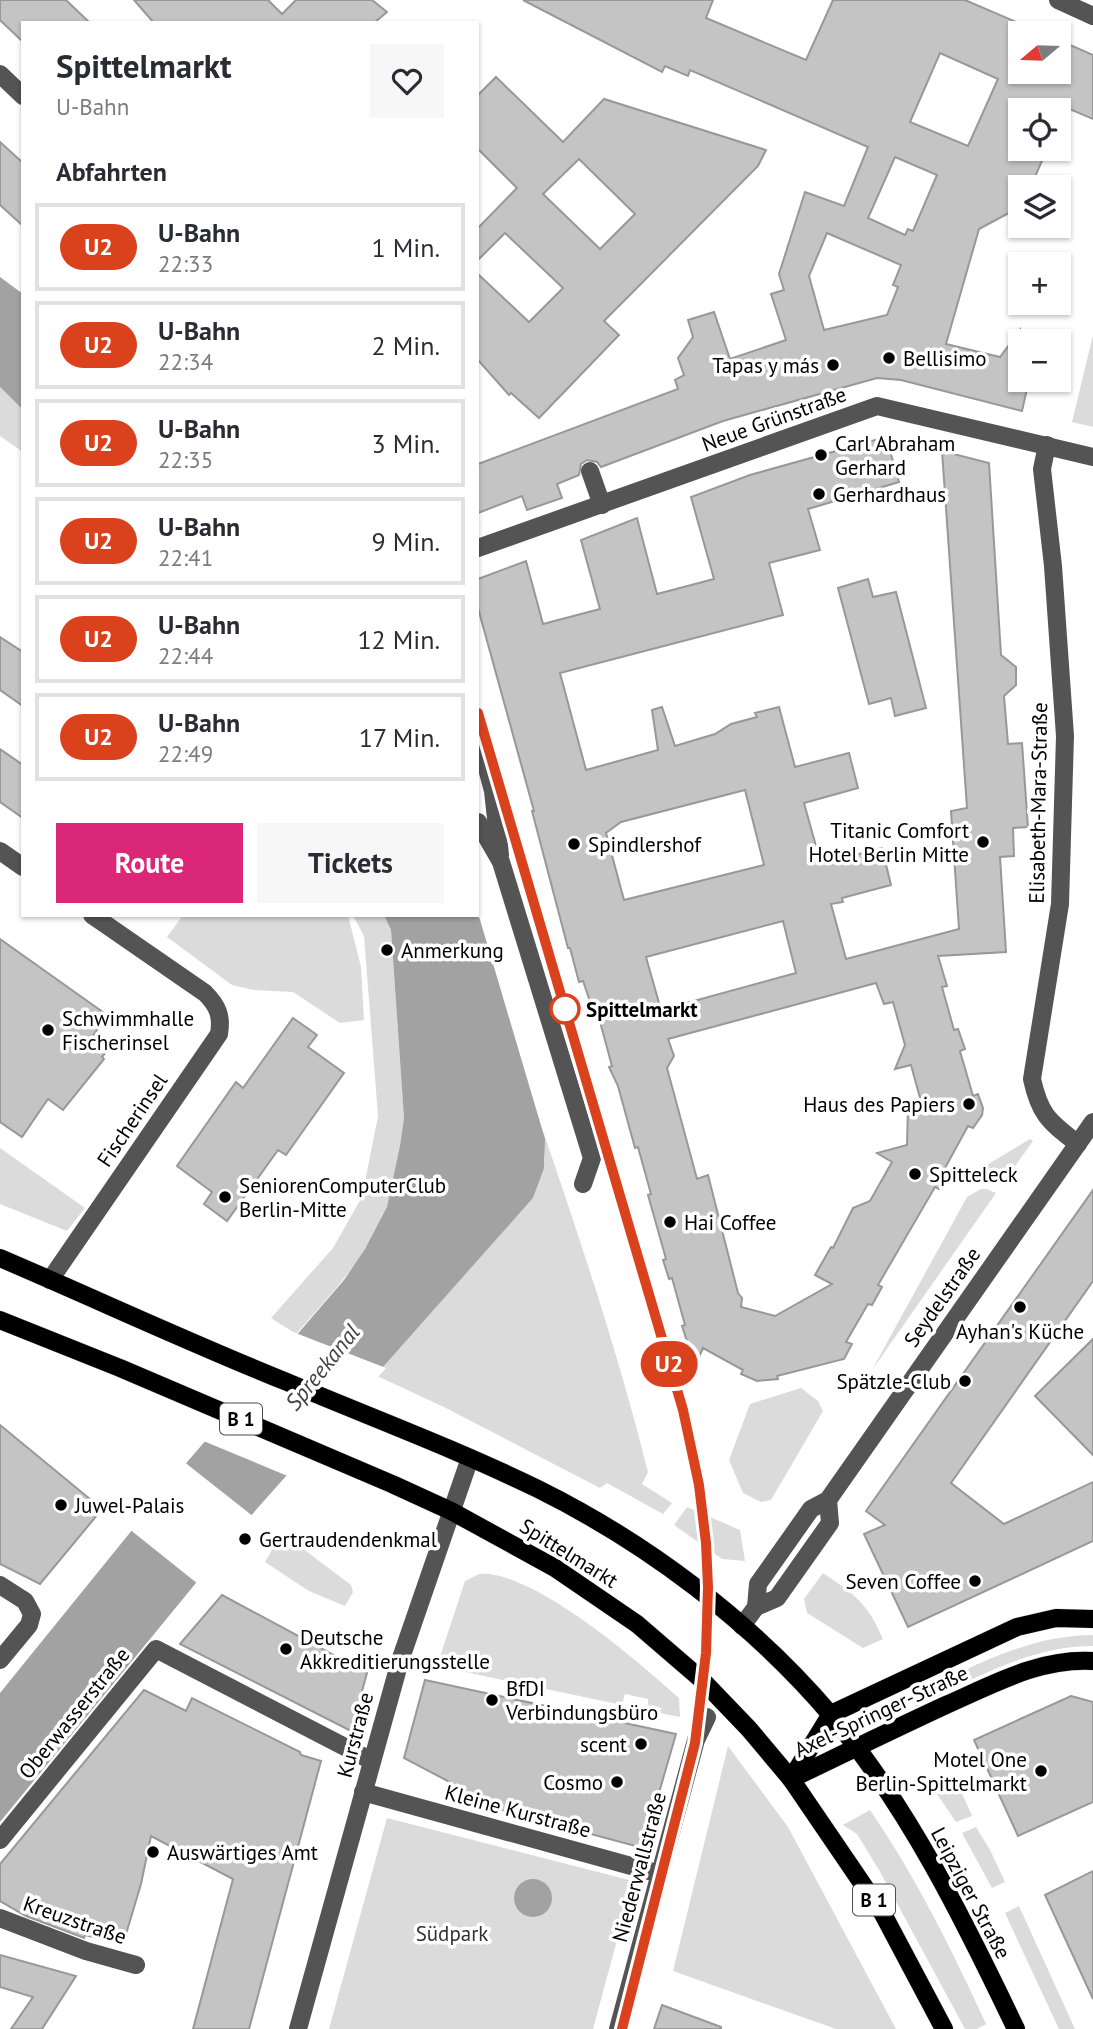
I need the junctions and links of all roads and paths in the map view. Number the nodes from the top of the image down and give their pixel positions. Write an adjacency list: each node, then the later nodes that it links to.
1 (1058, 0): 2 (street)
2 (1093, 16)
3 (0, 74): 4 (street)
4 (21, 94)
5 (1047, 445): 6 (street, Neue Grünstraße); 8 (street, Neue Grünstraße); 17 (street, Elisabeth-Mara-Straße)
6 (1093, 457)
7 (590, 471): 8 (street)
8 (602, 505): 9 (street, Neue Grünstraße)
9 (479, 548)
10 (479, 740): 13 (street)
11 (479, 824): 13 (street)
12 (0, 851): 14 (street)
13 (501, 862): 18 (street)
14 (21, 866)
15 (95, 917): 20 (street, Fischerinsel)
16 (1093, 1122): 17 (street, Seydelstraße)
17 (1077, 1144): 26 (street, Seydelstraße)
18 (583, 1184)
19 (0, 1258): 20 (main road, B 1)
20 (50, 1280): 22 (main road, Spittelmarkt / B 1)
21 (0, 1320): 23 (main road, Spittelmarkt / B 1)
22 (470, 1458): 23 (street, Kurstraße); 26 (main road, Spittelmarkt / B 1)
23 (451, 1511): 32 (street, Kurstraße); 33 (main road, Spittelmarkt / B 1)
24 (0, 1585): 27 (street)
25 (1093, 1619): 29 (main road, Axel-Springer-Straße)
26 (741, 1626): 29 (main road, Leipziger Straße / B 1)
27 (0, 1660)
28 (1093, 1661): 31 (main road, Axel-Springer-Straße)
29 (831, 1714): 31 (main road, Leipziger Straße / B 1); 33 (main road, Axel-Springer-Straße)
30 (707, 1717): 36 (street, Niederwallstraße)
31 (857, 1748): 33 (main road, Axel-Springer-Straße); 42 (main road, Leipziger Straße / B 1)
32 (372, 1761): 34 (street, Kurstraße); 35 (street, Oberwasserstraße)
33 (791, 1779): 41 (main road, B 1)
34 (363, 1792): 36 (street, Kleine Kurstraße); 39 (street, Kurstraße)
35 (0, 1840)
36 (660, 1874): 40 (street, Niederwallstraße)
37 (0, 1918): 38 (street, Kreuzstraße)
38 (135, 1965)
39 (298, 2029)
40 (618, 2029)
41 (944, 2029)
42 (1016, 2029)

